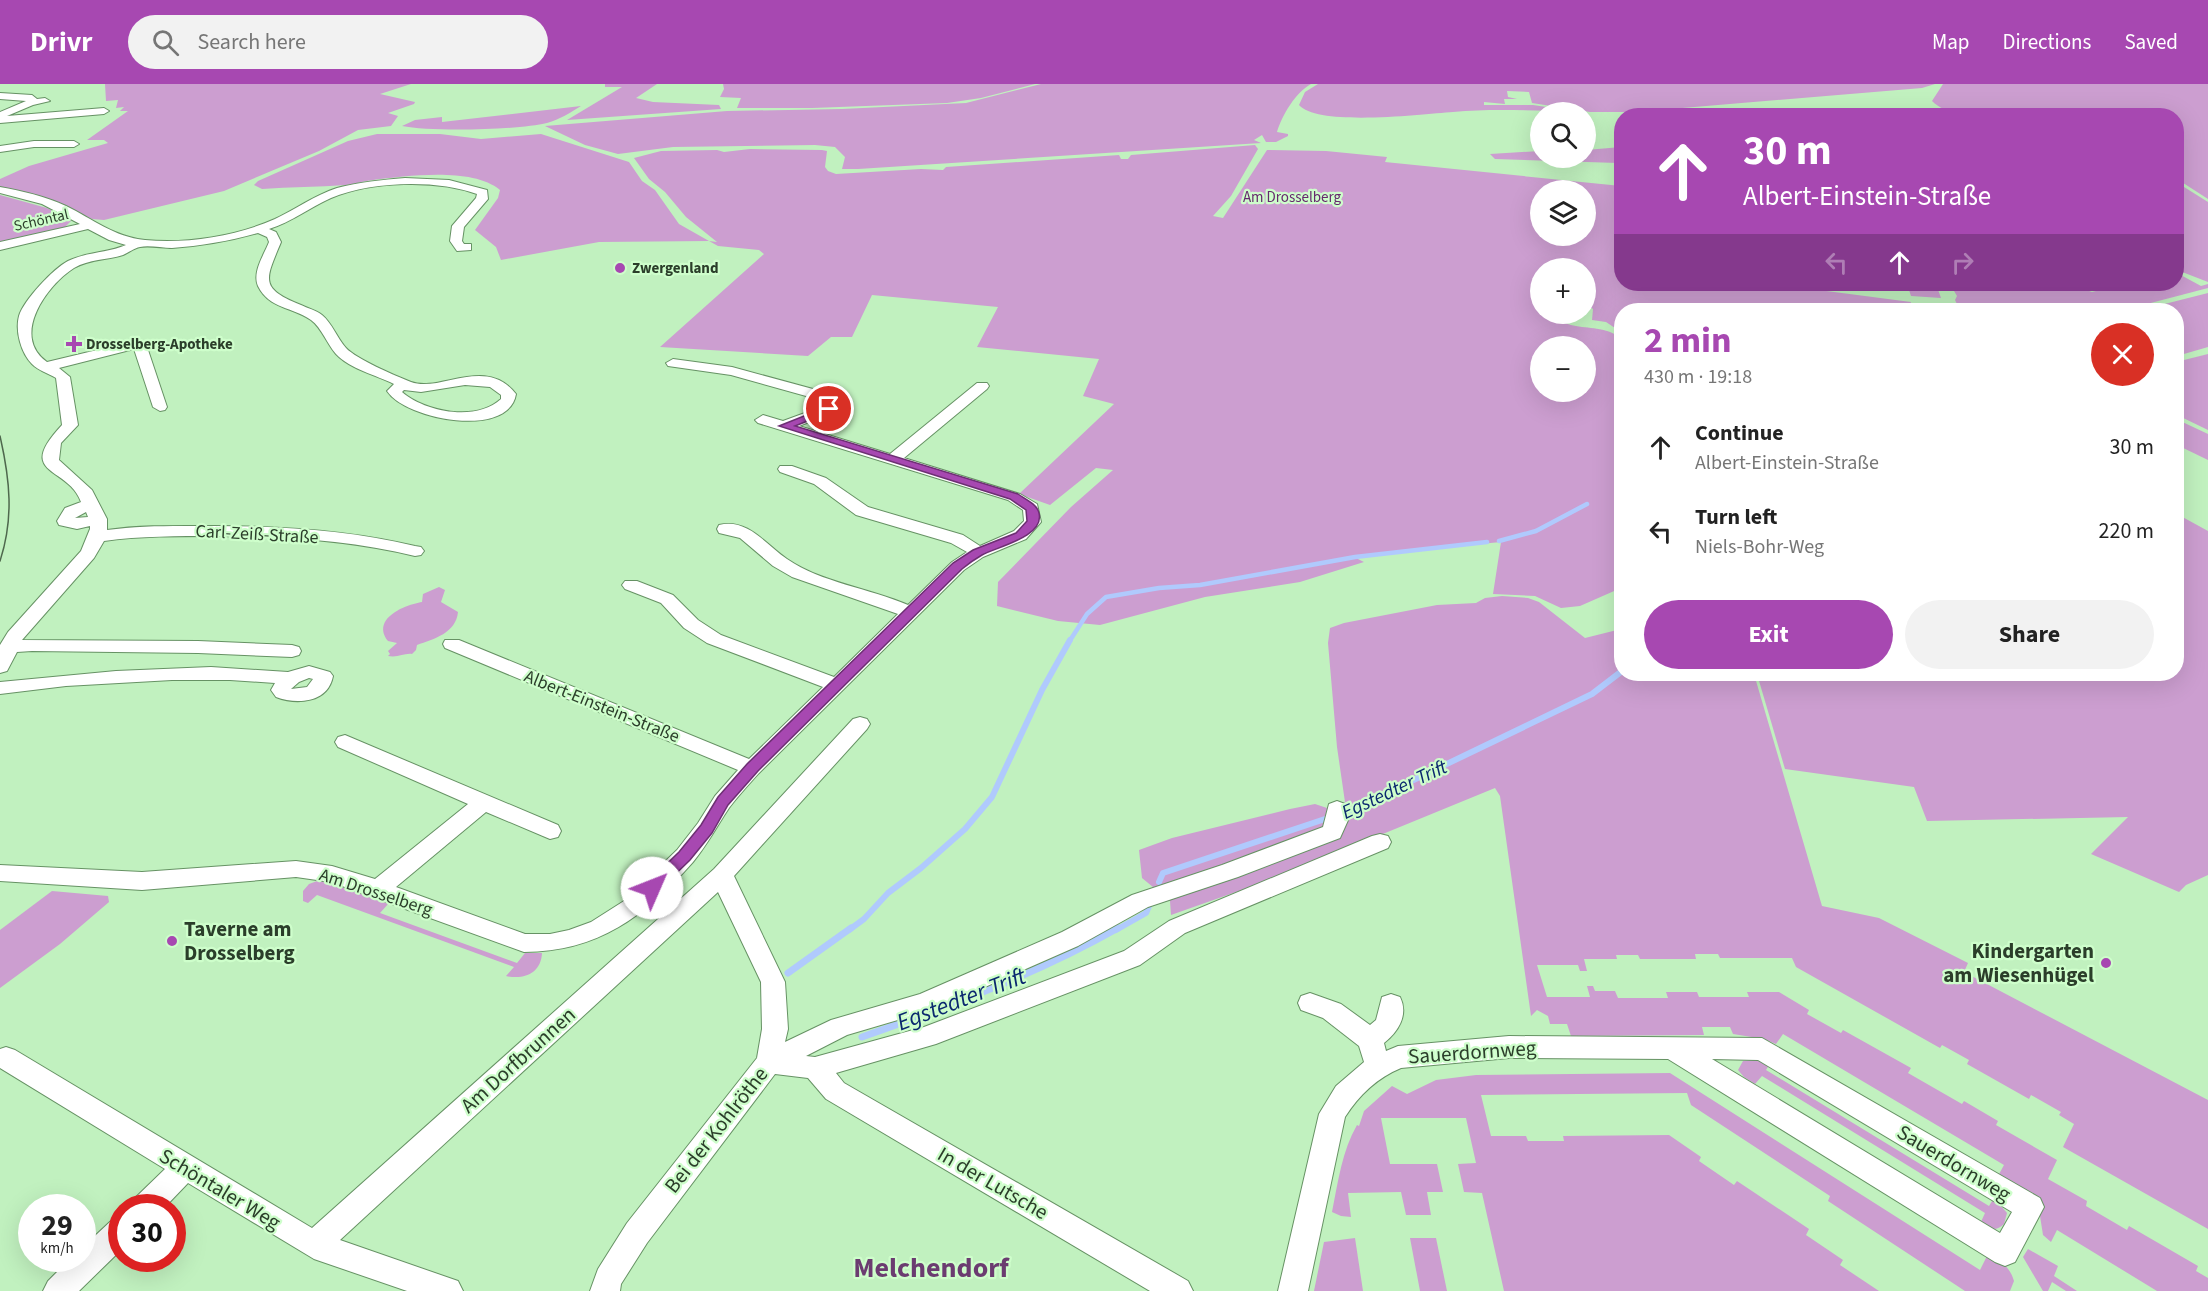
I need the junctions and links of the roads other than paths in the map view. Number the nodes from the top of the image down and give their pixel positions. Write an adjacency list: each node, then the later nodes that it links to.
1 (0, 96): 3 (street)
2 (45, 101): 3 (street)
3 (31, 102): 5 (street)
4 (104, 111): 5 (street)
5 (0, 118)
6 (74, 144): 7 (street)
7 (0, 149)
8 (0, 190): 9 (street)
9 (90, 225): 11 (street); 12 (street, Schöntal)
10 (260, 229): 11 (street); 13 (street); 16 (street)
11 (137, 243): 15 (street)
12 (0, 246)
13 (467, 247)
14 (673, 363): 20 (street)
15 (45, 367): 18 (street); 24 (street)
16 (402, 384): 16 (street)
17 (982, 386): 21 (street)
18 (164, 402)
19 (763, 420): 20 (street)
20 (784, 426): 21 (street)
21 (892, 460): 26 (street)
22 (786, 470): 26 (street)
23 (725, 529): 28 (street)
24 (98, 537): 25 (street, Carl-Zeiß-Straße); 30 (street)
25 (415, 551)
26 (977, 553): 28 (street)
27 (631, 585): 34 (street)
28 (910, 613): 34 (street)
29 (452, 644): 38 (street, Albert-Einstein-Straße)
30 (8, 647): 31 (street); 32 (street)
31 (292, 651)
32 (0, 667)
33 (289, 678): 35 (street)
34 (837, 685): 38 (street)
35 (0, 687)
36 (860, 724): 44 (street)
37 (345, 742): 39 (street)
38 (753, 768): 45 (street, Am Drosselberg)
39 (484, 802): 41 (street); 45 (street)
40 (1336, 820): 51 (street)
41 (550, 831)
42 (1380, 842): 53 (street)
43 (0, 873): 45 (street, Am Drosselberg)
44 (722, 875): 51 (street, Bei der Kohlröthe); 57 (street, Am Dorfbrunnen)
45 (378, 889)
46 (1310, 1003): 48 (street)
47 (1390, 1004): 48 (street)
48 (1370, 1040): 52 (street)
49 (1672, 1048): 49 (street, Sauerdornweg); 52 (street, Sauerdornweg)
50 (6, 1058): 54 (street, Schöntaler Weg)
51 (770, 1062): 53 (street); 60 (street, Bei der Kohlröthe)
52 (1378, 1066): 62 (street, Sauerdornweg)
53 (815, 1068): 61 (street, In der Lutsche)
54 (186, 1168): 55 (street); 57 (street, Schöntaler Weg)
55 (159, 1194)
56 (108, 1243): 58 (street)
57 (314, 1245): 59 (street, Schöntaler Weg)
58 (58, 1291)
59 (448, 1291)
60 (605, 1291)
61 (1178, 1291)
62 (1293, 1291)

